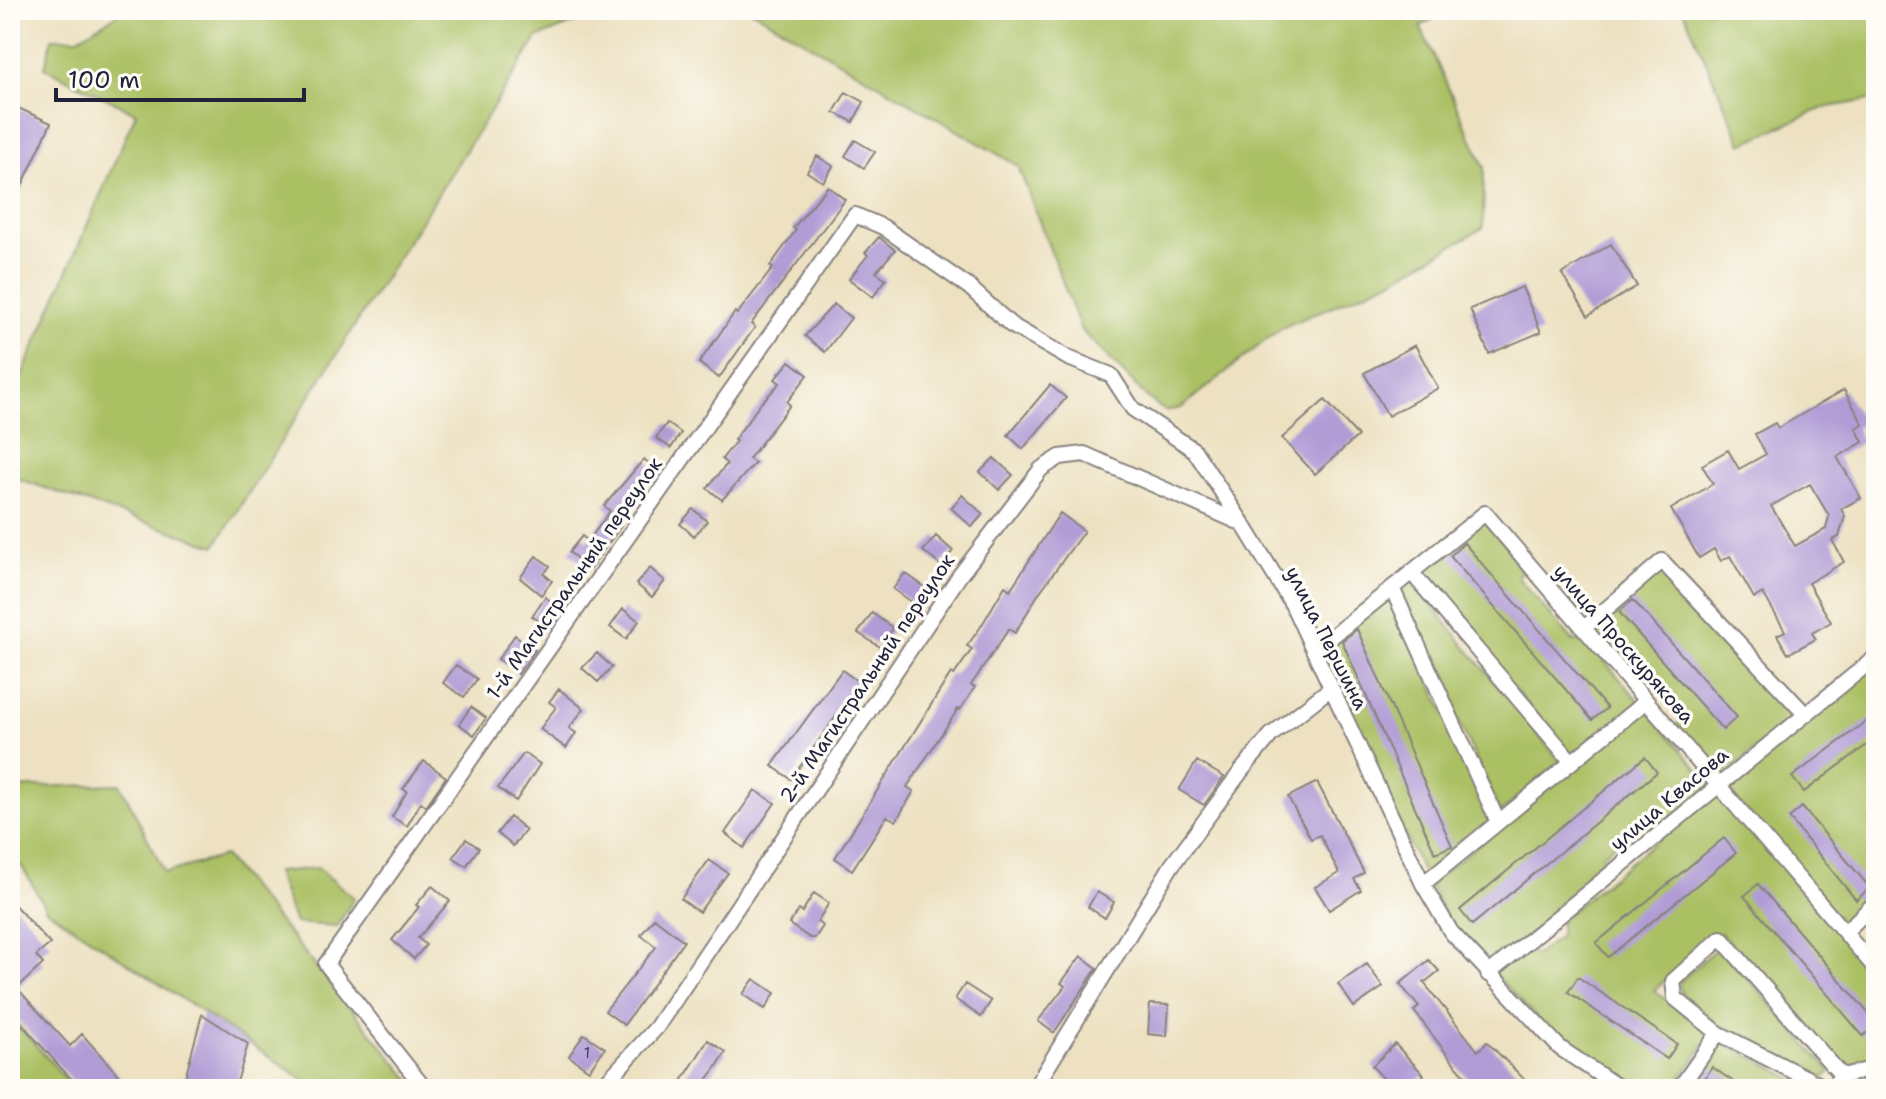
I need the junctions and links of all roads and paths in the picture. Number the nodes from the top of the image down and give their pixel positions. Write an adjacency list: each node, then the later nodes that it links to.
1 (15, 10): 2 (street)
2 (10, 20)
3 (855, 215): 4 (street, улица Першина); 26 (street, 1-й Магистральный переулок)
4 (1243, 524): 8 (street, улица Першина); 27 (street, 2-й Магистральный переулок)
5 (1411, 572): 6 (street, улица Проскурякова); 7 (street, улица Проскурякова); 13 (street)
6 (1392, 588): 8 (street, улица Проскурякова); 17 (street)
7 (1584, 628): 11 (street, улица Проскурякова); 12 (street)
8 (1314, 651): 10 (street, улица Першина)
9 (1876, 657): 12 (street, улица Квасова)
10 (1331, 688): 18 (street, улица Першина); 28 (street)
11 (1646, 701): 13 (street); 14 (street, улица Проскурякова)
12 (1804, 713): 14 (street, улица Квасова)
13 (1572, 762): 17 (street)
14 (1718, 785): 20 (street, улица Проскурякова); 22 (street, улица Квасова)
15 (1876, 813): 16 (street)
16 (1876, 819)
17 (1498, 822): 18 (street)
18 (1423, 884): 22 (street, улица Першина)
19 (1876, 902): 20 (street)
20 (1845, 932): 21 (street, улица Проскурякова)
21 (1876, 969)
22 (1488, 974): 29 (street, улица Першина)
23 (1718, 1033): 25 (street); 30 (street); 31 (street)
24 (1876, 1068): 25 (street)
25 (1842, 1076): 31 (street)
26 (425, 1089)
27 (600, 1089)
28 (1034, 1089)
29 (1621, 1089)
30 (1679, 1089)
31 (1829, 1089)

